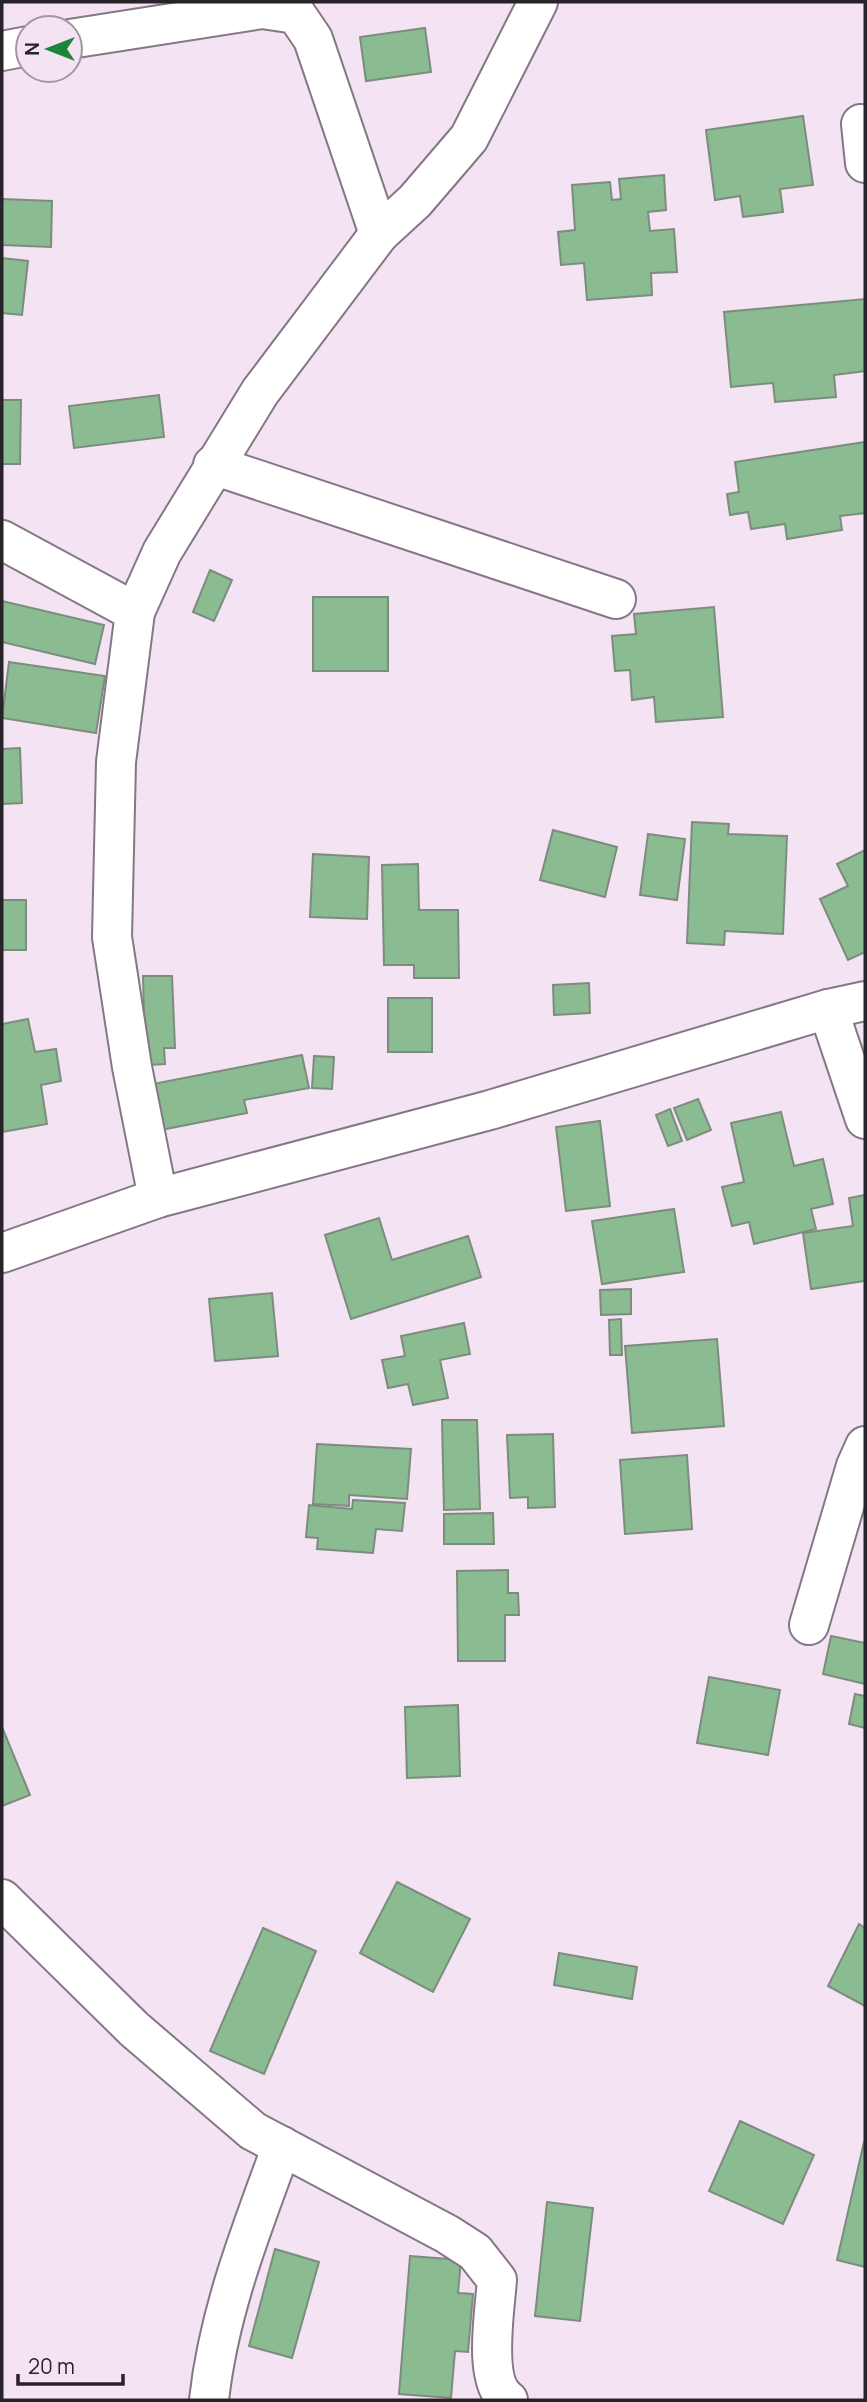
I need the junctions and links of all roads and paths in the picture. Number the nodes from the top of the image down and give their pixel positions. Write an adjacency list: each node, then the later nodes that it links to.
1 (538, 2): 5 (street)
2 (84, 37): 5 (street)
3 (861, 124): 4 (street)
4 (865, 163)
5 (379, 234): 6 (street)
6 (213, 465): 8 (street); 9 (street)
7 (2, 540): 9 (street)
8 (616, 599)
9 (135, 612): 13 (street)
10 (865, 1000): 11 (street)
11 (828, 1009): 12 (street); 13 (street)
12 (865, 1119)
13 (158, 1198): 14 (street)
14 (2, 1253)
15 (865, 1446): 16 (street)
16 (808, 1625)
17 (2, 1899): 18 (street)
18 (282, 2146): 19 (street); 20 (street)
19 (209, 2400)
20 (508, 2400)

